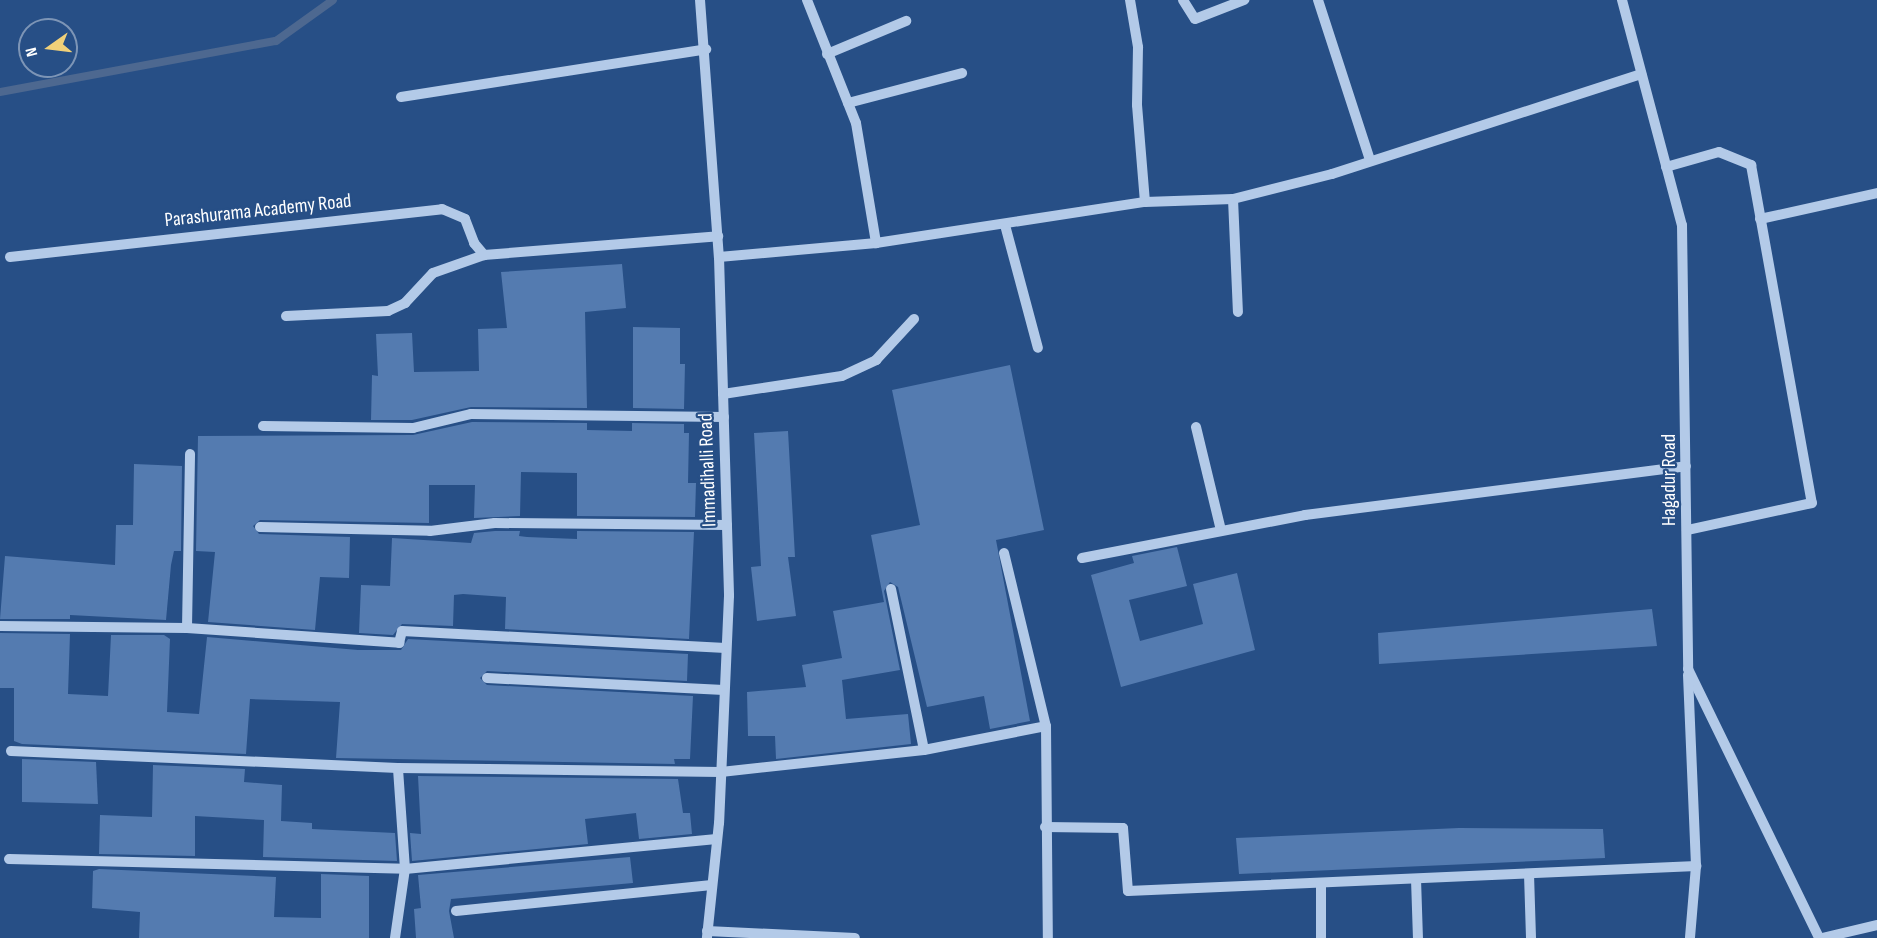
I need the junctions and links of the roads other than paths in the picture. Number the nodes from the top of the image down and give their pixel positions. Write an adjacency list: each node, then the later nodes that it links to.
1 (700, 0): 9 (street, Immadihalli Road)
2 (807, 0): 10 (street)
3 (1130, 0): 19 (street)
4 (1183, 0): 5 (street)
5 (1244, 0)
6 (1318, 0): 15 (street)
7 (1622, 0): 12 (street, Hagadur Road)
8 (906, 21): 10 (street)
9 (706, 49): 13 (street); 22 (street, Immadihalli Road)
10 (827, 54): 14 (street)
11 (962, 73): 14 (street)
12 (1641, 74): 15 (street); 16 (street, Hagadur Road)
13 (401, 97)
14 (848, 103): 23 (street)
15 (1370, 160): 18 (street)
16 (1666, 167): 20 (street); 36 (street, Hagadur Road)
17 (1877, 193): 20 (street)
18 (1233, 199): 19 (street); 27 (street)
19 (1145, 202): 21 (street)
20 (1760, 219): 40 (street)
21 (1005, 225): 23 (street); 30 (street)
22 (718, 236): 24 (street); 25 (street, Immadihalli Road)
23 (876, 243): 25 (street)
24 (484, 255): 26 (street, Parashurama Academy Road); 28 (street)
25 (719, 256): 31 (street, Immadihalli Road)
26 (10, 257)
27 (1238, 312)
28 (286, 316)
29 (914, 320): 31 (street)
30 (1038, 348)
31 (723, 394): 32 (street, Immadihalli Road)
32 (724, 417): 33 (street); 37 (street, Immadihalli Road)
33 (263, 426)
34 (1196, 427): 39 (street)
35 (190, 454): 45 (street)
36 (1686, 466): 39 (street); 40 (street, Hagadur Road)
37 (727, 525): 38 (street); 46 (street, Immadihalli Road)
38 (260, 527)
39 (1221, 530): 42 (street)
40 (1687, 530): 47 (street, Hagadur Road)
41 (1004, 553): 50 (street)
42 (1082, 558)
43 (891, 589): 51 (street)
44 (0, 626): 45 (street)
45 (187, 628): 46 (street)
46 (726, 648): 49 (street, Immadihalli Road)
47 (1688, 669): 58 (street); 74 (street, Hagadur Road)
48 (487, 678): 49 (street)
49 (724, 690): 54 (street, Immadihalli Road)
50 (1046, 726): 51 (street); 55 (street)
51 (924, 750): 54 (street)
52 (11, 751): 53 (street)
53 (398, 768): 54 (street); 59 (street)
54 (721, 772): 56 (street, Immadihalli Road)
55 (1045, 827): 62 (street); 69 (street)
56 (717, 839): 59 (street); 63 (street, Immadihalli Road)
57 (9, 859): 59 (street)
58 (1696, 866): 60 (street); 73 (street)
59 (405, 869): 67 (street)
60 (1529, 874): 61 (street); 72 (street)
61 (1416, 879): 62 (street); 71 (street)
62 (1321, 884): 70 (street)
63 (712, 885): 64 (street); 66 (street, Immadihalli Road)
64 (456, 911)
65 (1877, 926): 74 (street)
66 (707, 935): 68 (street)
67 (395, 938)
68 (855, 938)
69 (1048, 938)
70 (1321, 938)
71 (1418, 938)
72 (1531, 938)
73 (1690, 938)
74 (1821, 938)

